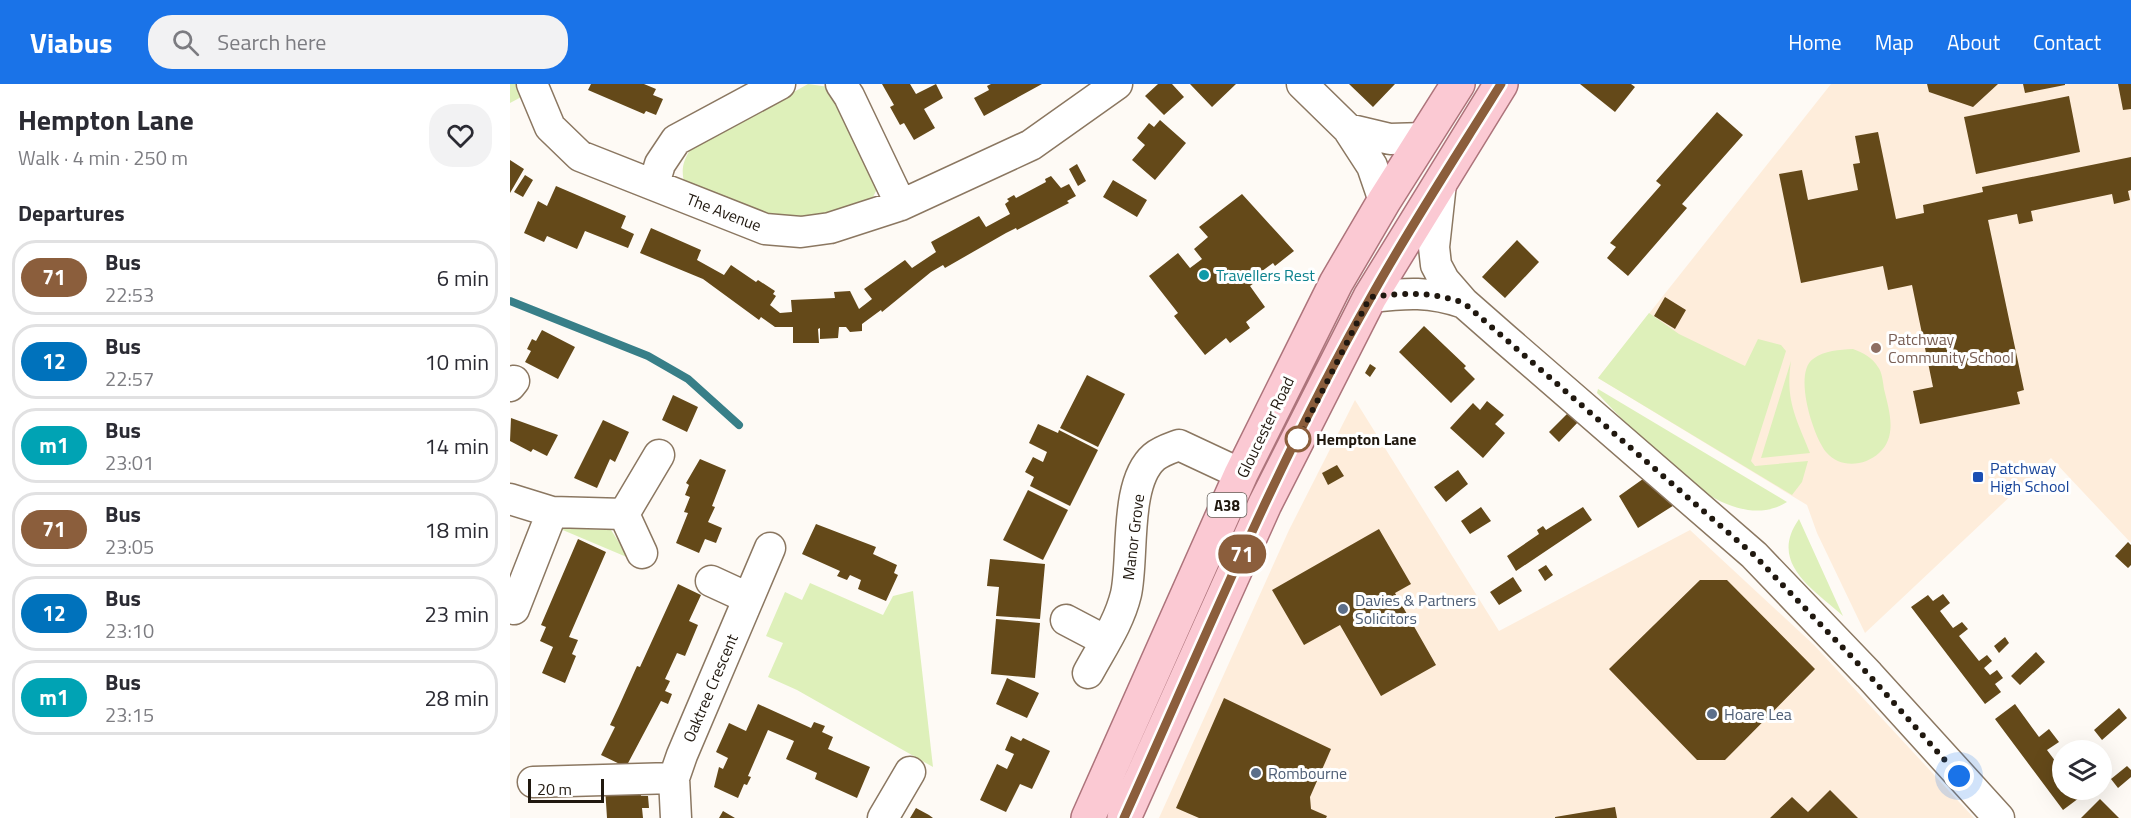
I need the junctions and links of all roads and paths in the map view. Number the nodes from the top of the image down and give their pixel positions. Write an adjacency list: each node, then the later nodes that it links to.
1 (532, 84): 11 (street, The Avenue)
2 (780, 84): 11 (street)
3 (841, 84): 13 (street)
4 (1302, 84): 8 (street)
5 (1458, 84): 9 (main road, Gloucester Road / A38)
6 (1501, 84): 10 (main road, Gloucester Road / A38)
7 (1101, 89): 13 (street, The Avenue)
8 (1348, 129): 9 (street); 12 (street)
9 (1425, 138): 12 (main road, Gloucester Road / A38)
10 (1441, 183): 14 (main road, Gloucester Road / A38); 15 (street)
11 (654, 184): 13 (street, The Avenue)
12 (1384, 201): 17 (main road, Gloucester Road / A38)
13 (901, 205)
14 (1370, 297): 15 (street); 35 (main road, Gloucester Road / A38)
15 (1464, 303): 36 (street)
16 (659, 455): 20 (street)
17 (1241, 474): 27 (street, Manor Grove); 34 (main road, Gloucester Road / A38)
18 (510, 499): 19 (street)
19 (552, 512): 20 (street); 25 (street)
20 (624, 514): 22 (street)
21 (770, 548): 24 (street, Oaktree Crescent)
22 (642, 553)
23 (711, 581): 24 (street)
24 (748, 598): 30 (street, Oaktree Crescent)
25 (510, 608)
26 (1066, 620): 27 (street)
27 (1106, 641): 28 (street, Manor Grove)
28 (1088, 672)
29 (910, 772): 33 (street)
30 (674, 778): 31 (street); 32 (street, Oaktree Crescent)
31 (533, 782)
32 (676, 818)
33 (883, 818)
34 (1088, 818)
35 (1124, 818)
36 (1998, 818)

